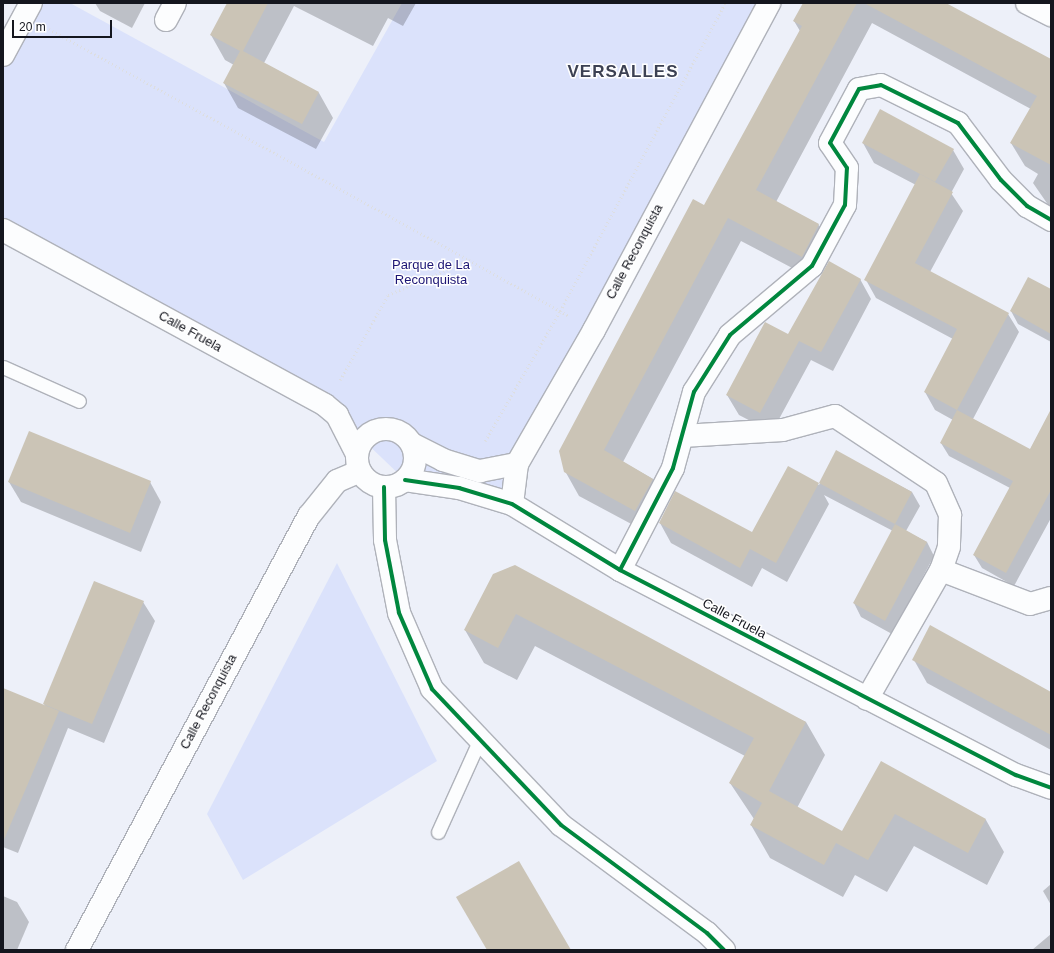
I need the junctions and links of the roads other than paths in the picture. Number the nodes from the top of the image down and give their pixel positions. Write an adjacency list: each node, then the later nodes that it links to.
1 (768, 3): 13 (street, Calle Reconquista)
2 (1027, 3): 4 (street)
3 (28, 9): 5 (street)
4 (1051, 15)
5 (3, 55)
6 (1051, 220): 10 (street)
7 (3, 230): 12 (street, Calle Fruela)
8 (3, 367): 9 (lane)
9 (79, 401)
10 (682, 436): 17 (street); 18 (street)
11 (412, 444): 12 (street); 13 (street); 14 (street)
12 (358, 462): 15 (street); 24 (street, Calle Reconquista)
13 (517, 464): 16 (street, Calle Reconquista)
14 (405, 480): 15 (street); 16 (street, Calle Fruela)
15 (384, 487): 21 (street)
16 (512, 504): 17 (street, Calle Fruela)
17 (620, 570): 20 (street, Calle Fruela)
18 (941, 570): 19 (street); 20 (street)
19 (1051, 598)
20 (867, 700): 22 (street, Calle Fruela)
21 (480, 739): 23 (lane); 25 (street)
22 (1051, 788)
23 (438, 832)
24 (77, 950)
25 (724, 950)

